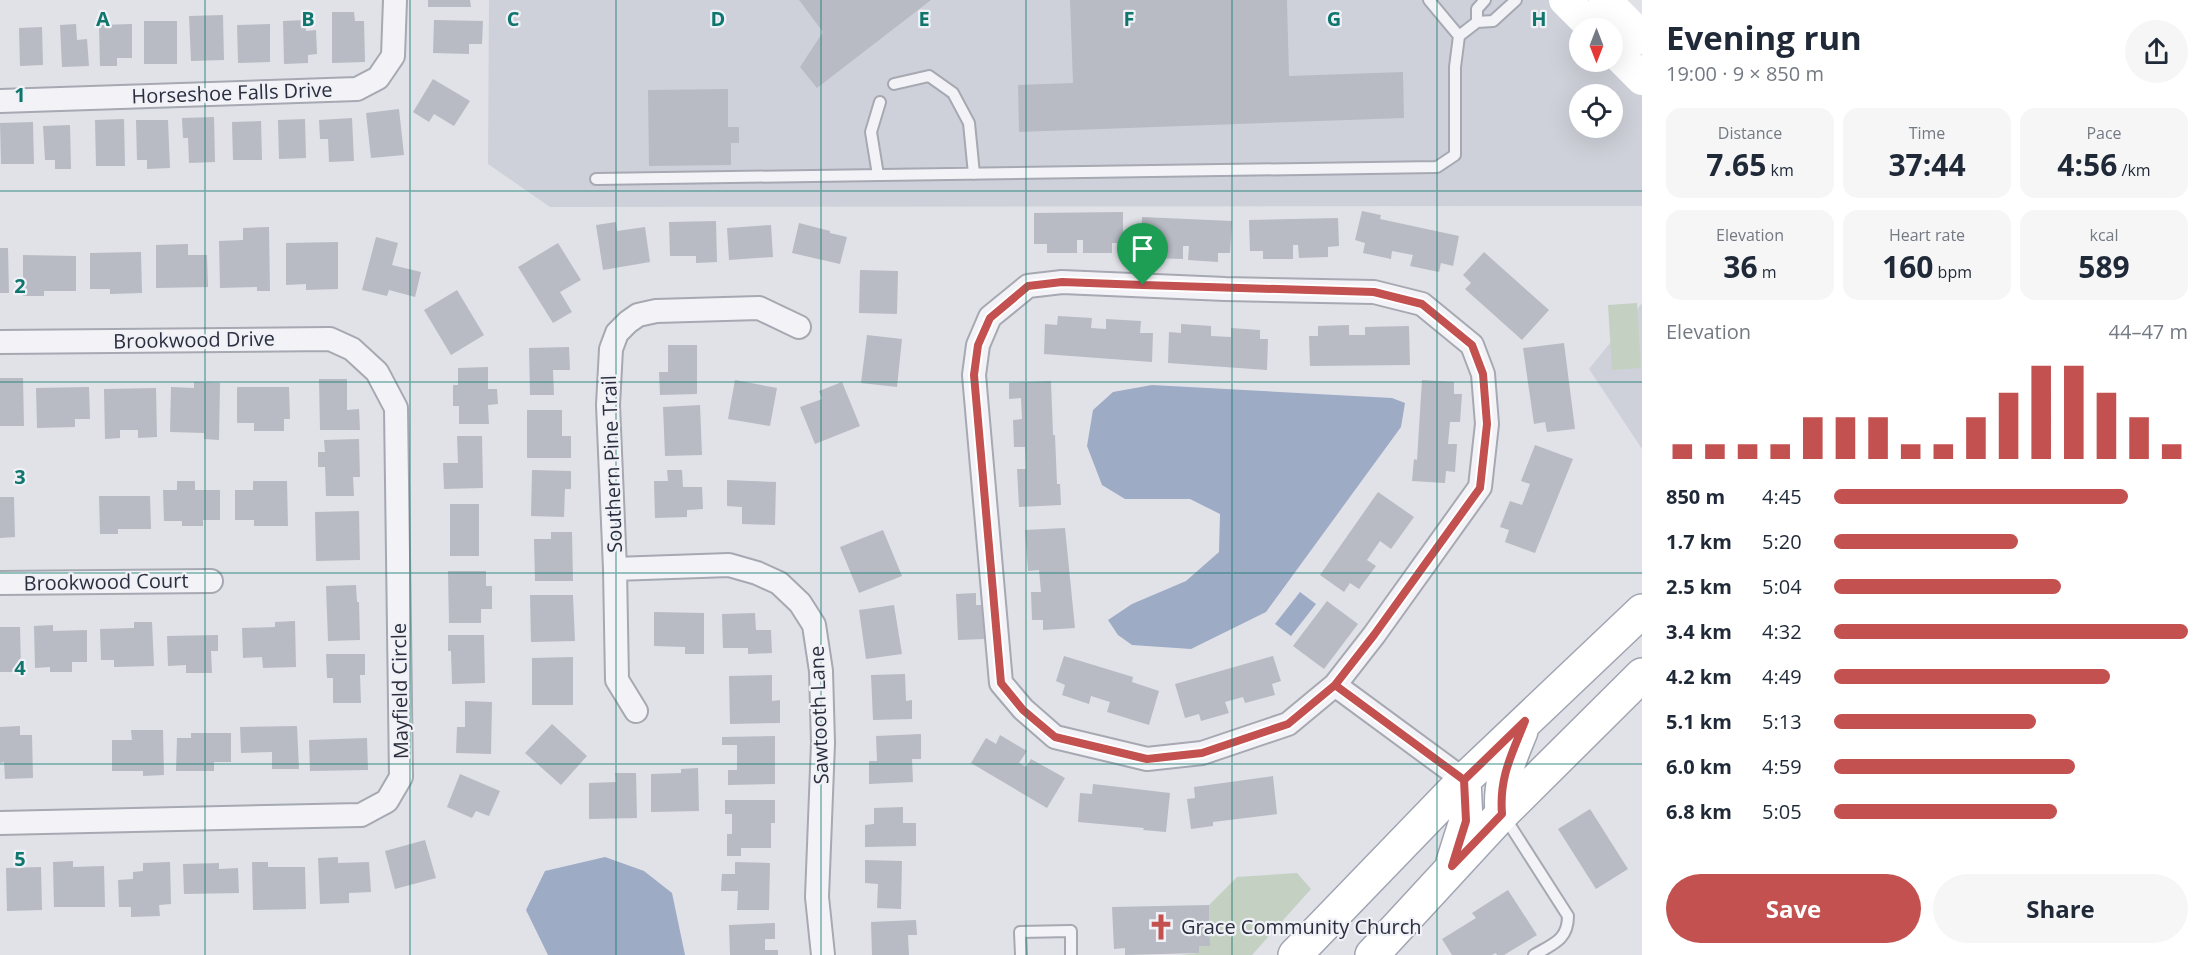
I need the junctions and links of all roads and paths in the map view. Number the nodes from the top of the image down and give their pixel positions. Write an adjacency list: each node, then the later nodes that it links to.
1 (395, 0): 14 (street, Horseshoe Falls Drive)
2 (1429, 0): 9 (lane)
3 (1485, 0): 8 (lane)
4 (1516, 0): 8 (lane)
5 (1565, 0): 7 (street)
6 (1605, 0): 10 (street)
7 (1583, 18)
8 (1477, 22): 9 (lane)
9 (1459, 36): 16 (lane)
10 (1642, 38)
11 (1623, 60): 12 (street)
12 (1642, 79)
13 (894, 84): 16 (lane)
14 (0, 100)
15 (880, 102): 17 (lane)
16 (974, 174): 17 (lane)
17 (878, 175): 18 (lane)
18 (596, 179)
19 (799, 327): 22 (street, Southern Pine Trail)
20 (0, 342): 21 (street, Brookwood Drive)
21 (377, 372): 32 (street, Mayfield Circle)
22 (615, 569): 28 (street, Southern Pine Trail); 35 (street, Sawtooth Lane)
23 (212, 581): 24 (street, Brookwood Court)
24 (0, 583)
25 (1642, 611): 29 (main road)
26 (1642, 675): 31 (main road)
27 (1335, 685): 27 (street); 30 (street)
28 (636, 711)
29 (1525, 721): 30 (main road); 31 (main road)
30 (1464, 780): 33 (main road); 38 (main road)
31 (1502, 814): 33 (main road); 39 (lane)
32 (0, 823)
33 (1452, 866): 34 (main road)
34 (1375, 954)
35 (823, 955)
36 (1020, 955): 37 (lane)
37 (1071, 955)
38 (1295, 955)
39 (1534, 955)

